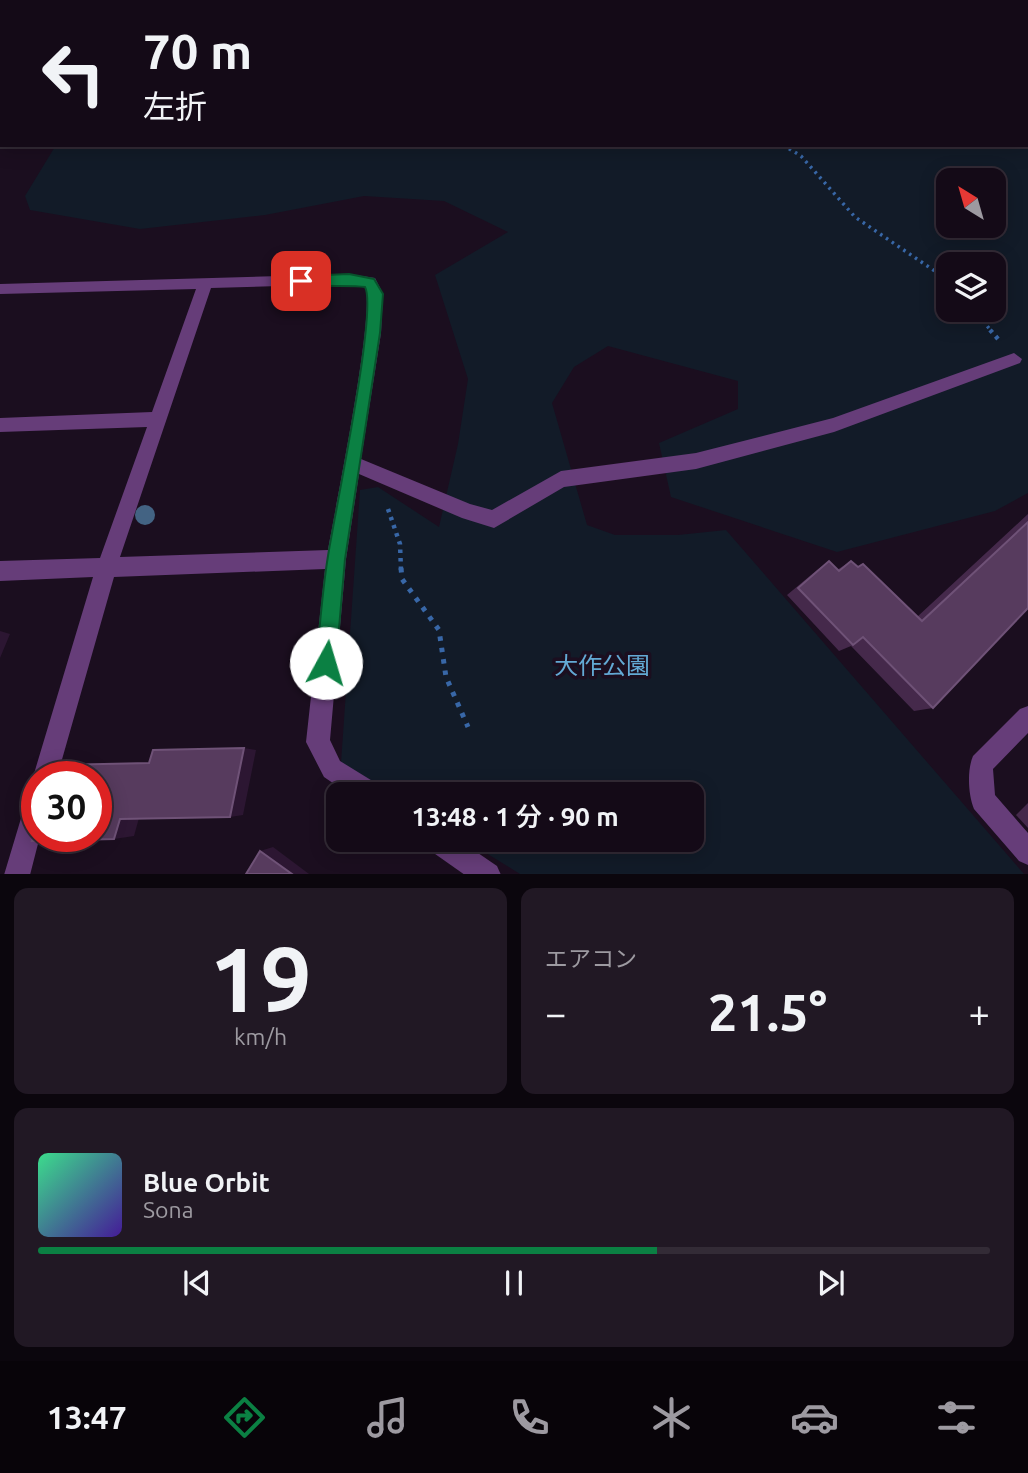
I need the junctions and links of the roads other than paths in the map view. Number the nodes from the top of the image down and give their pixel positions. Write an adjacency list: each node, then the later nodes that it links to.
1 (205, 284): 2 (street); 4 (street); 6 (street)
2 (0, 289)
3 (1014, 359): 6 (street)
4 (158, 419): 5 (street); 8 (street)
5 (0, 425)
6 (352, 463): 7 (street)
7 (336, 559): 8 (street); 12 (street)
8 (106, 568): 9 (street); 11 (street)
9 (0, 571)
10 (1028, 717): 15 (street)
11 (50, 761)
12 (352, 782)
13 (23, 852): 16 (street)
14 (455, 852): 17 (street)
15 (1028, 852)
16 (16, 874)
17 (488, 874)

